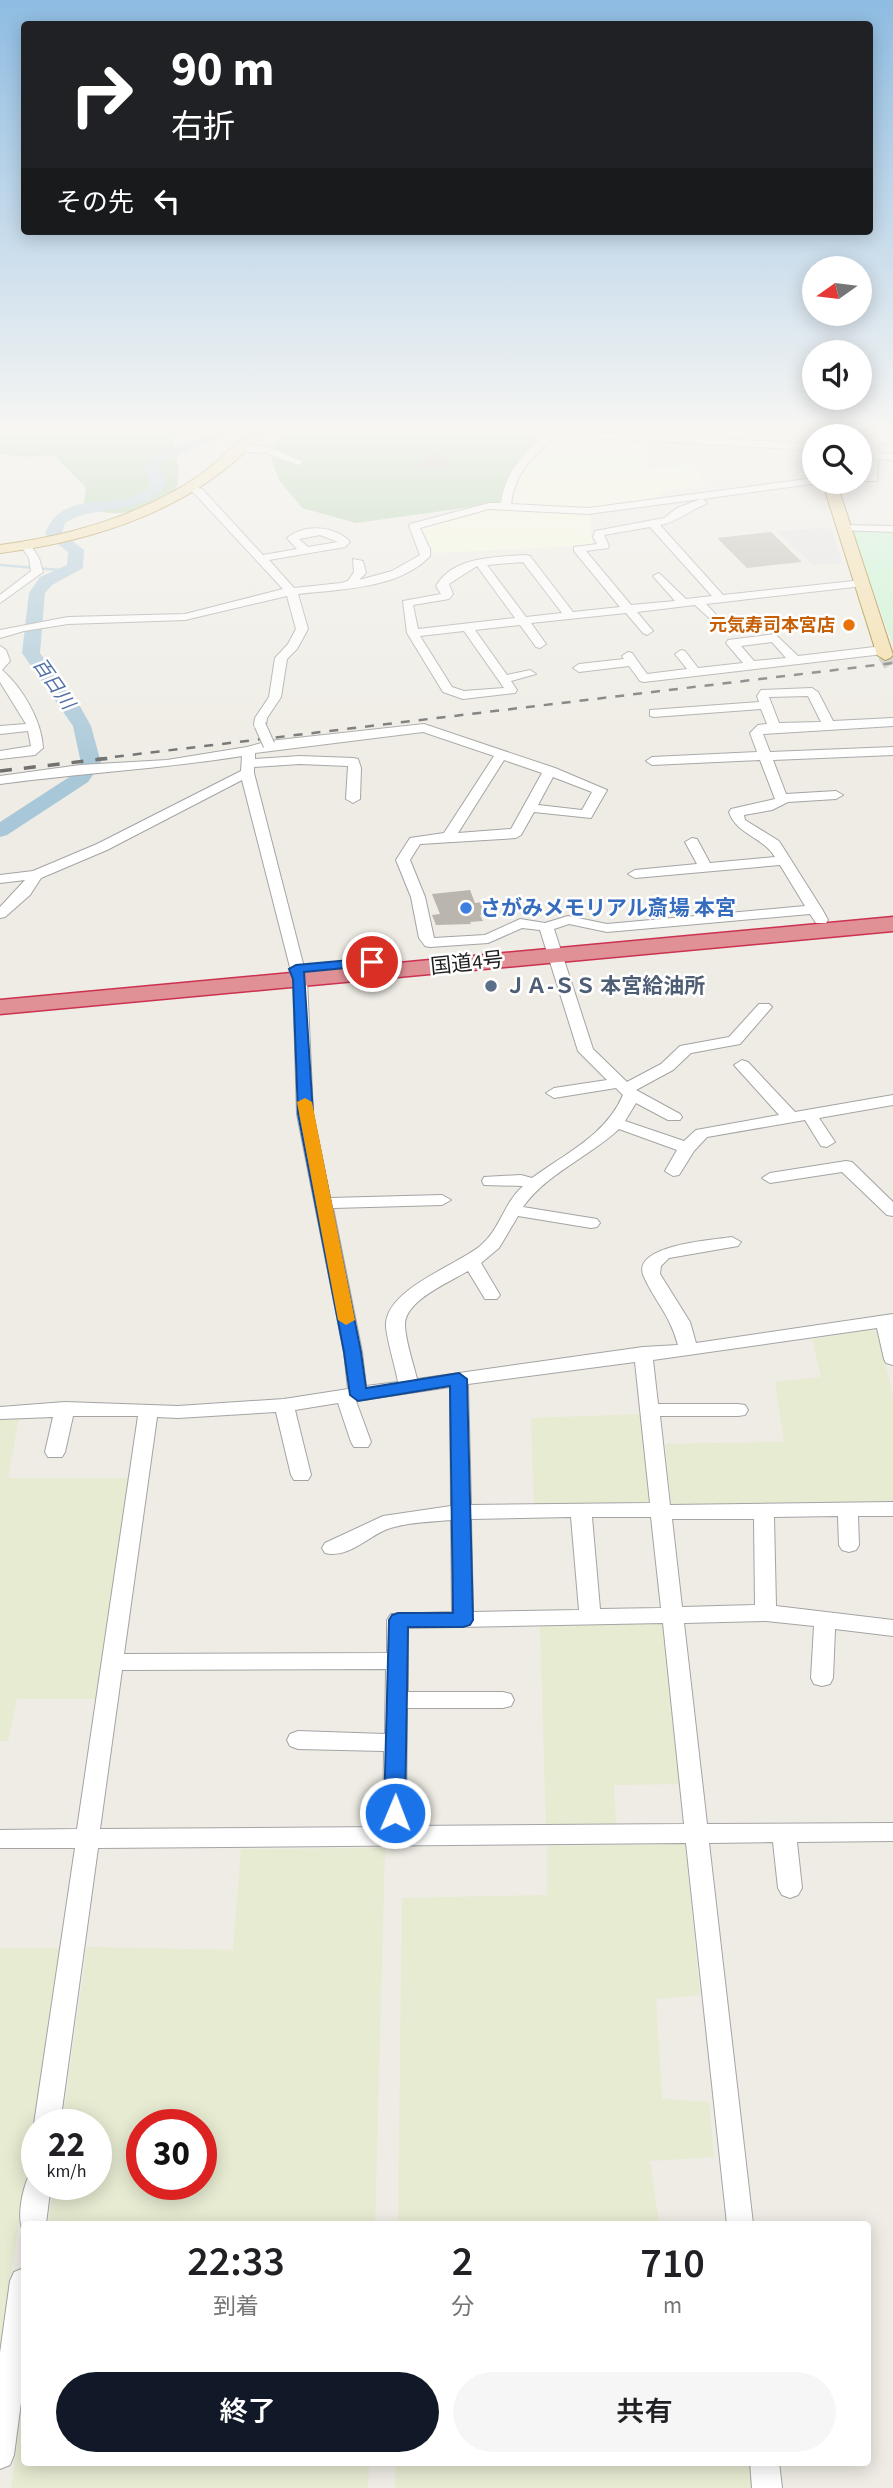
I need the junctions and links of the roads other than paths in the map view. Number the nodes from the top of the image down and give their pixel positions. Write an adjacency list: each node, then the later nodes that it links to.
1 (28, 549): 14 (street)
2 (253, 549): 8 (street)
3 (423, 549): 12 (street)
4 (578, 549): 20 (street)
5 (675, 549): 16 (street)
6 (851, 549): 13 (main road)
7 (306, 551): 8 (street)
8 (262, 558): 15 (street)
9 (357, 561): 12 (street)
10 (479, 562): 21 (street); 22 (street); 26 (street)
11 (659, 576): 19 (street)
12 (354, 582): 15 (street)
13 (863, 583): 16 (street); 32 (main road)
14 (6, 591): 17 (street)
15 (292, 592): 27 (street); 47 (street, bridge)
16 (720, 599): 18 (street)
17 (0, 600)
18 (698, 602): 19 (street); 23 (street)
19 (683, 603): 20 (street)
20 (627, 609): 21 (street); 25 (street)
21 (569, 615): 22 (street)
22 (523, 621): 24 (street); 28 (street)
23 (719, 624)
24 (467, 627): 26 (street); 39 (street)
25 (647, 631)
26 (413, 633): 39 (street)
27 (0, 634)
28 (540, 644)
29 (0, 650): 34 (street)
30 (681, 654): 36 (street)
31 (794, 660): 32 (street); 33 (street); 33 (street)
32 (888, 660)
33 (751, 665): 36 (street)
34 (0, 667)
35 (579, 668): 36 (street)
36 (695, 672)
37 (0, 673): 44 (street)
38 (530, 674): 39 (street)
39 (504, 678)
40 (765, 705): 41 (street); 43 (street); 45 (street)
41 (654, 713)
42 (893, 722): 43 (street)
43 (829, 725): 45 (street)
44 (33, 727): 46 (street); 50 (street)
45 (774, 727): 52 (street)
46 (0, 730)
47 (269, 746): 51 (street); 54 (street)
48 (893, 751): 49 (street)
49 (816, 754): 52 (street); 55 (street)
50 (0, 755)
51 (500, 755): 56 (street); 62 (street)
52 (765, 756): 53 (street); 59 (street)
53 (652, 761)
54 (248, 762): 57 (street); 60 (street); 67 (street); 74 (street)
55 (824, 770)
56 (550, 771): 61 (street); 61 (street)
57 (0, 780)
58 (836, 795): 59 (street)
59 (782, 798): 64 (street)
60 (353, 799)
61 (530, 807): 62 (street)
62 (448, 837): 73 (street)
63 (692, 842): 65 (street)
64 (785, 860): 65 (street); 70 (street)
65 (706, 867): 66 (street)
66 (635, 874)
67 (36, 875): 68 (street); 69 (street)
68 (0, 878)
69 (0, 914)
70 (818, 914): 71 (highway, 国道4号); 73 (highway, 国道4号)
71 (893, 914)
72 (893, 924): 73 (highway, 国道4号)
73 (551, 942): 74 (highway, 国道4号); 79 (street)
74 (298, 974): 75 (highway, 国道4号); 76 (highway, 国道4号); 93 (street)
75 (0, 994)
76 (0, 1007)
77 (764, 1007): 79 (street)
78 (742, 1065): 84 (street)
79 (625, 1089): 80 (street); 82 (street); 85 (street)
80 (554, 1093)
81 (893, 1100): 83 (street)
82 (674, 1116)
83 (810, 1116): 84 (street); 86 (street)
84 (792, 1119): 87 (street)
85 (616, 1124): 87 (street); 91 (street)
86 (827, 1142)
87 (687, 1148): 88 (street)
88 (673, 1171)
89 (770, 1178): 95 (street)
90 (489, 1181): 91 (street)
91 (536, 1184): 94 (street)
92 (442, 1200): 93 (street)
93 (323, 1203): 106 (street)
94 (511, 1210): 96 (street); 98 (street)
95 (893, 1212)
96 (591, 1223)
97 (732, 1242): 101 (street)
98 (471, 1259): 99 (street); 105 (street)
99 (491, 1295)
100 (889, 1320): 101 (street); 103 (street)
101 (688, 1349): 102 (street)
102 (643, 1353): 104 (street); 109 (street)
103 (893, 1359)
104 (459, 1379): 105 (street); 120 (street)
105 (409, 1387): 106 (street)
106 (351, 1396): 107 (street); 113 (street)
107 (284, 1405): 111 (street); 115 (street)
108 (65, 1408): 111 (street); 112 (street); 114 (street)
109 (650, 1410): 110 (street); 119 (street)
110 (738, 1410)
111 (148, 1411): 131 (street)
112 (0, 1413)
113 (361, 1442)
114 (55, 1452)
115 (301, 1475)
116 (848, 1509): 117 (street); 121 (street); 122 (street)
117 (893, 1509)
118 (581, 1511): 119 (street); 120 (street); 126 (street)
119 (663, 1511): 121 (street); 125 (street)
120 (461, 1512): 123 (street); 128 (street)
121 (765, 1512): 124 (street)
122 (849, 1545)
123 (332, 1548)
124 (765, 1613): 125 (street); 127 (street)
125 (674, 1615): 126 (street); 138 (street)
126 (590, 1617): 128 (street)
127 (825, 1619): 129 (street); 132 (street)
128 (463, 1620): 130 (street)
129 (893, 1628)
130 (398, 1661): 131 (street); 133 (street)
131 (113, 1662): 140 (street)
132 (822, 1678)
133 (397, 1700): 134 (street); 136 (street)
134 (503, 1700)
135 (298, 1740): 136 (street)
136 (396, 1742): 141 (street)
137 (893, 1832): 139 (street)
138 (698, 1833): 139 (street); 141 (street); 147 (street)
139 (784, 1833): 143 (street)
140 (87, 1837): 141 (street); 142 (street); 144 (street)
141 (394, 1837)
142 (0, 1839)
143 (790, 1888)
144 (49, 2109)
145 (36, 2200): 146 (street)
146 (33, 2221)
147 (740, 2221)
148 (21, 2303): 149 (street)
149 (0, 2455)
150 (764, 2466): 151 (street)
151 (767, 2488)

